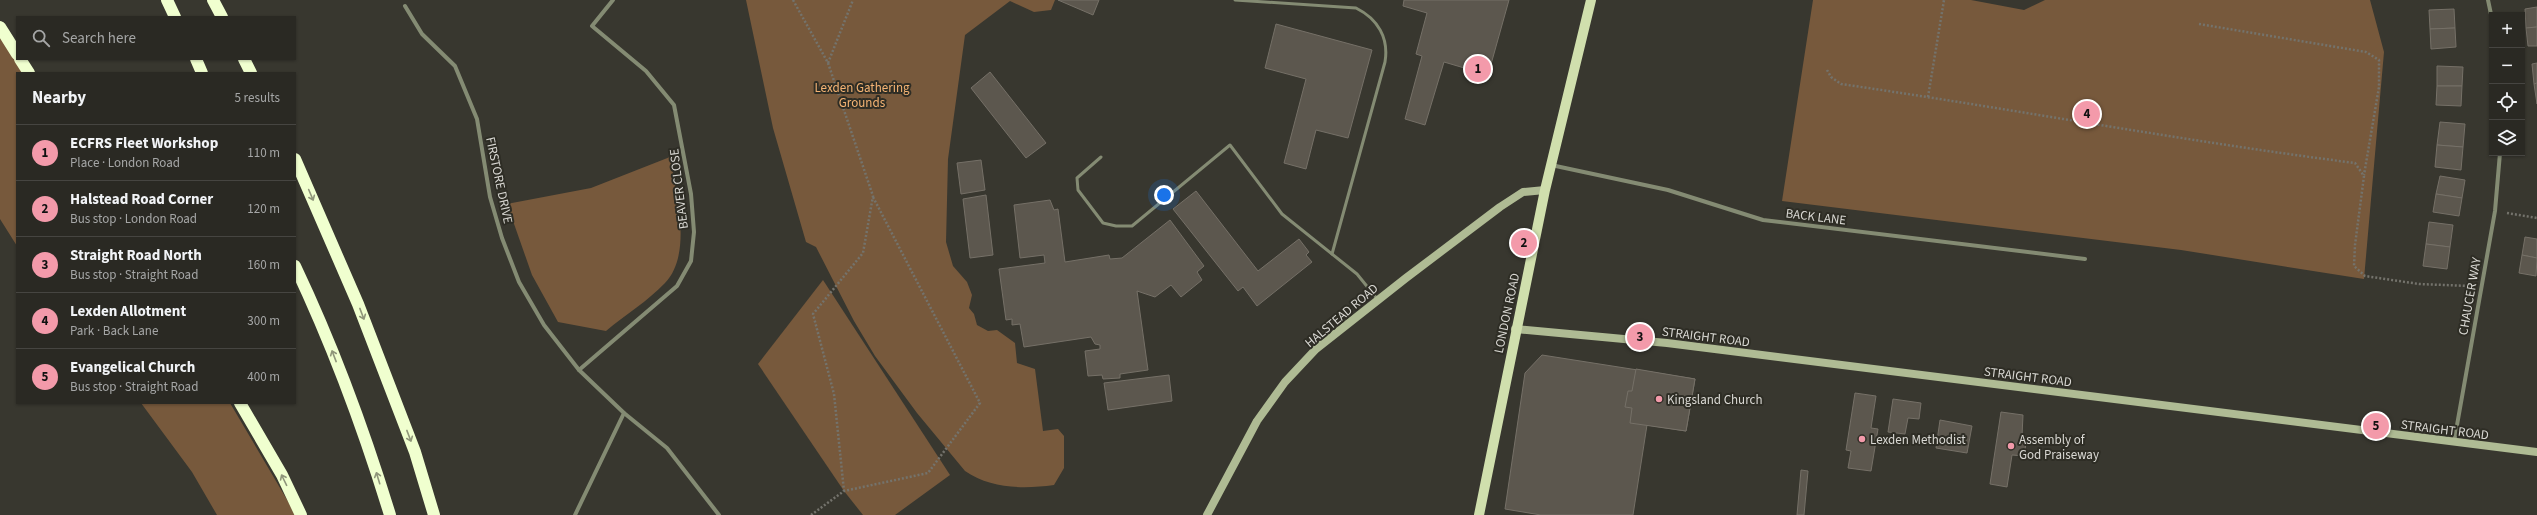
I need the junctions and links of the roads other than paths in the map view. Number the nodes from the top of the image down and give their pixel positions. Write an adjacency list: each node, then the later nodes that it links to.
1 (167, 0): 9 (highway)
2 (213, 0): 10 (highway)
3 (613, 0): 29 (street, BEAVER CLOSE)
4 (1236, 0): 24 (lane)
5 (1592, 0): 22 (main road, LONDON ROAD)
6 (2488, 0): 8 (street)
7 (405, 6): 29 (street, FIRSTORE DRIVE)
8 (2491, 12)
9 (175, 16)
10 (221, 16)
11 (0, 27): 12 (highway)
12 (16, 52)
13 (21, 60): 16 (highway)
14 (196, 60): 17 (highway)
15 (244, 60): 18 (highway)
16 (28, 72)
17 (202, 72)
18 (250, 72)
19 (2500, 156): 32 (street, CHAUCER WAY)
20 (1102, 157): 24 (lane)
21 (296, 161): 36 (highway, one-way to 36)
22 (1551, 165): 23 (main road, LONDON ROAD); 25 (street, BACK LANE)
23 (1544, 190): 27 (street, HALSTEAD ROAD); 28 (main road, LONDON ROAD)
24 (1332, 254): 27 (lane)
25 (2085, 259)
26 (296, 268): 35 (highway, one-way to 26)
27 (1378, 300): 39 (street, HALSTEAD ROAD)
28 (1515, 329): 32 (street, STRAIGHT ROAD); 40 (main road, LONDON ROAD)
29 (579, 370): 31 (street, FIRSTORE DRIVE)
30 (241, 404): 34 (highway, one-way to 30)
31 (624, 413): 37 (street); 38 (street, FIRSTORE DRIVE)
32 (2454, 442): 33 (street, STRAIGHT ROAD)
33 (2537, 452)
34 (301, 515)
35 (390, 515)
36 (434, 515)
37 (575, 515)
38 (719, 515)
39 (1207, 515)
40 (1479, 515)

